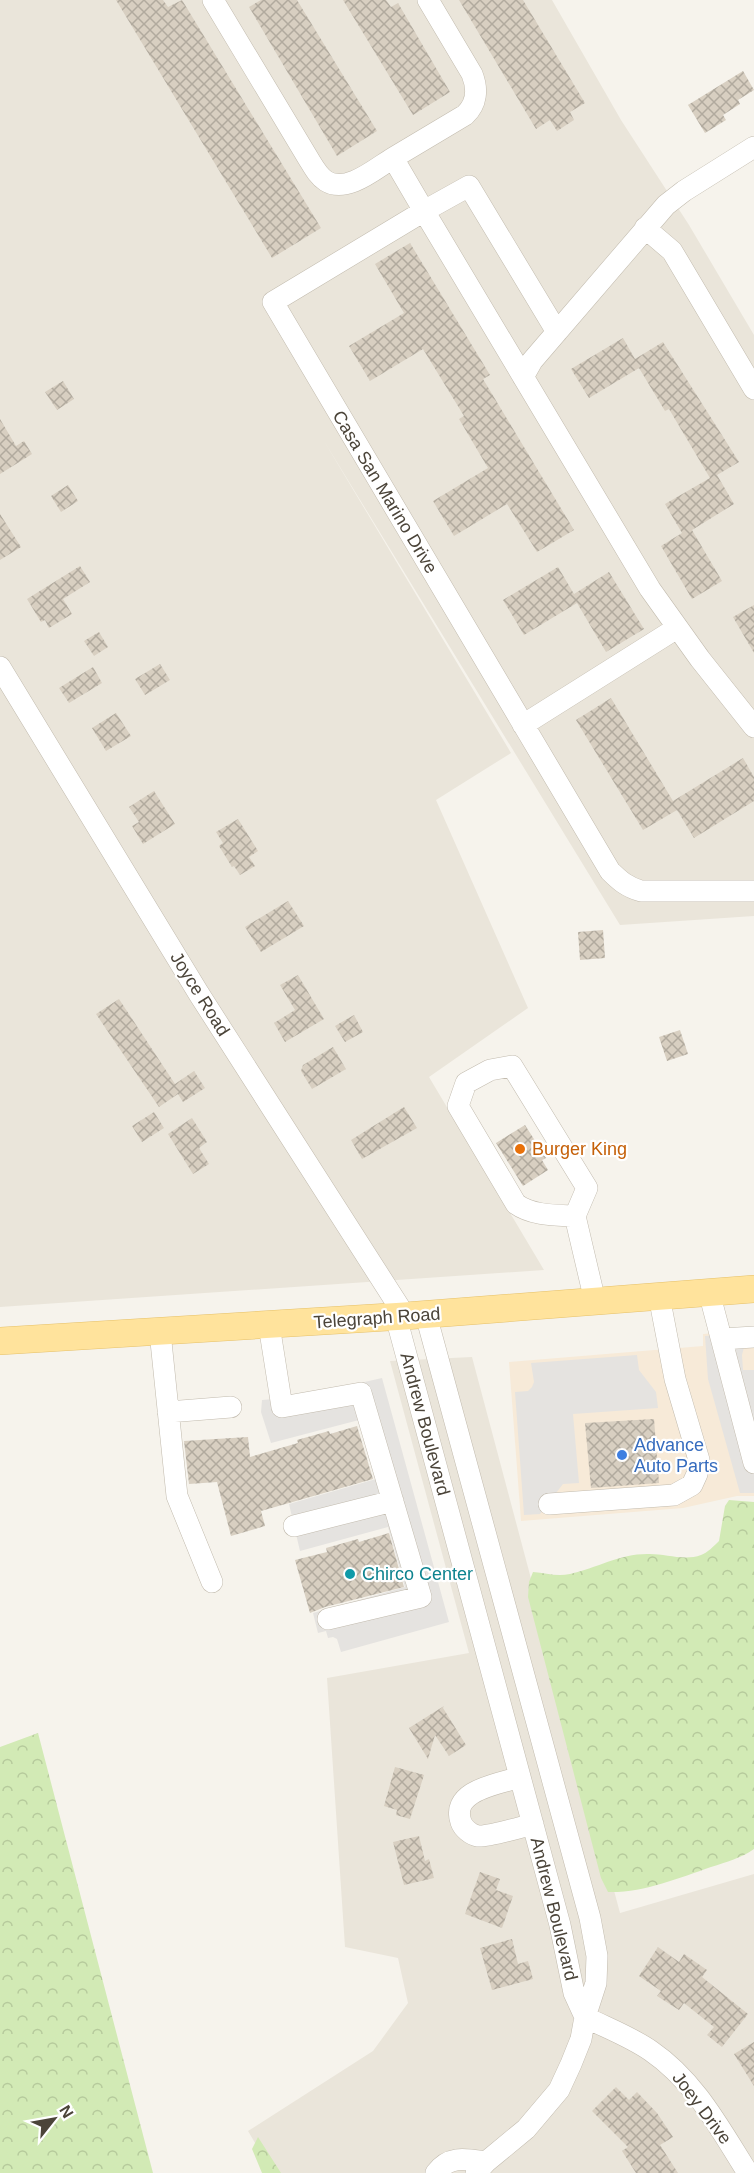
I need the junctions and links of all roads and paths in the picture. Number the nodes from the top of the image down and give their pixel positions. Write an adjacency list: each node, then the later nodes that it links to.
1 (213, 0): 4 (street)
2 (428, 0): 4 (street)
3 (754, 147): 6 (street)
4 (393, 158): 5 (street)
5 (424, 211): 7 (street); 8 (street); 12 (street, Casa San Marino Drive)
6 (645, 228): 7 (street); 9 (street)
7 (557, 332): 8 (street)
8 (523, 377): 10 (street)
9 (754, 389)
10 (677, 628): 12 (street); 13 (street)
11 (0, 667): 20 (street, Joyce Road)
12 (523, 725): 14 (street, Casa San Marino Drive)
13 (754, 727)
14 (754, 891)
15 (576, 1216): 15 (street); 19 (street)
16 (754, 1289): 17 (main road, Telegraph Road)
17 (709, 1292): 18 (main road, Telegraph Road); 24 (street)
18 (659, 1296): 19 (main road, Telegraph Road); 31 (street)
19 (595, 1301): 20 (main road, Telegraph Road)
20 (409, 1316): 21 (main road, Telegraph Road); 32 (street, Andrew Boulevard); 34 (street, Andrew Boulevard)
21 (269, 1325): 22 (main road, Telegraph Road); 30 (street)
22 (160, 1332): 25 (main road, Telegraph Road); 27 (street)
23 (754, 1337): 24 (street)
24 (722, 1339): 28 (street)
25 (0, 1341)
26 (231, 1407): 27 (street)
27 (168, 1413): 35 (street)
28 (748, 1421): 29 (street)
29 (754, 1463)
30 (393, 1501): 33 (street); 36 (street)
31 (549, 1504)
32 (483, 1523): 34 (street); 37 (street, Andrew Boulevard)
33 (294, 1526)
34 (453, 1530): 38 (street, Andrew Boulevard)
35 (212, 1582)
36 (328, 1619)
37 (512, 1631): 38 (street); 40 (street, Andrew Boulevard)
38 (482, 1638): 39 (street, Andrew Boulevard)
39 (520, 1777): 41 (street, Andrew Boulevard); 42 (street)
40 (556, 1794): 41 (street); 43 (street, Andrew Boulevard)
41 (526, 1800): 42 (street, Andrew Boulevard)
42 (533, 1824): 43 (street, Andrew Boulevard)
43 (585, 2017): 44 (street, Andrew Boulevard); 46 (street, Joey Drive)
44 (481, 2168): 45 (street)
45 (436, 2173)
46 (748, 2173)

